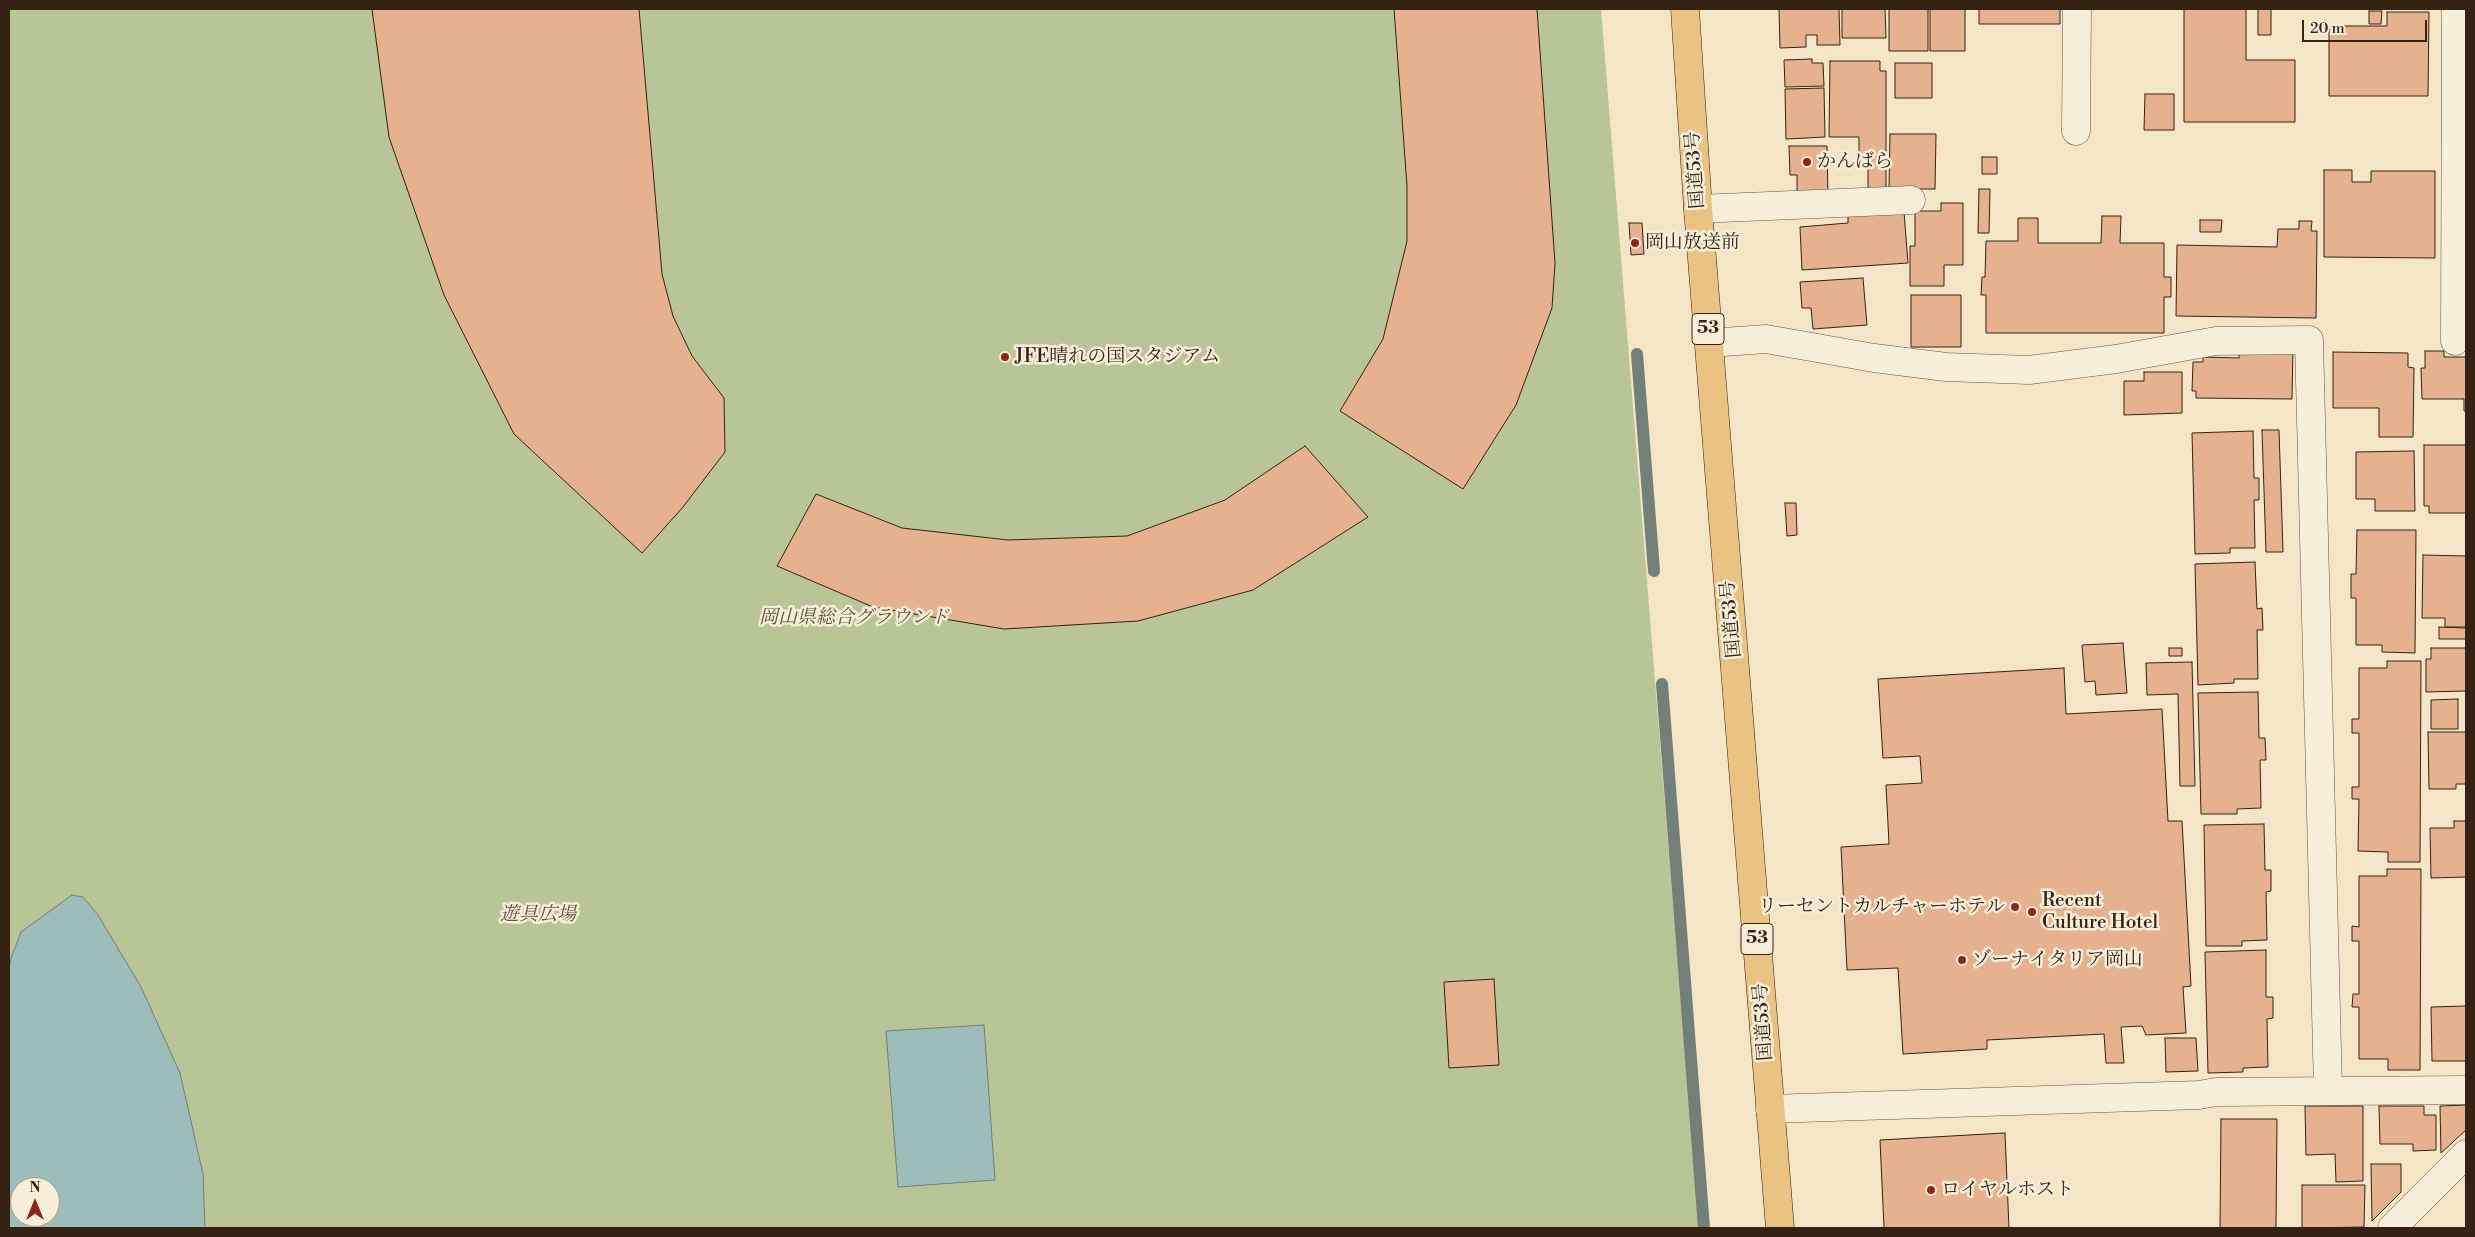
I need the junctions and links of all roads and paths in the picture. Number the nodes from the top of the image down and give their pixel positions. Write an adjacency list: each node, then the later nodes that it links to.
1 (1685, 9): 6 (highway, 国道53号 / 53)
2 (2077, 9): 4 (street)
3 (2456, 9): 7 (street)
4 (2076, 131)
5 (1911, 200): 6 (street)
6 (1698, 209): 8 (highway, 国道53号 / 53)
7 (2455, 341)
8 (1709, 343): 9 (street); 11 (highway, 国道53号 / 53)
9 (2328, 1090): 10 (street); 11 (street)
10 (2466, 1090)
11 (1770, 1109): 13 (highway, 国道53号 / 53)
12 (2466, 1154): 14 (street)
13 (1780, 1228)
14 (2392, 1228)

